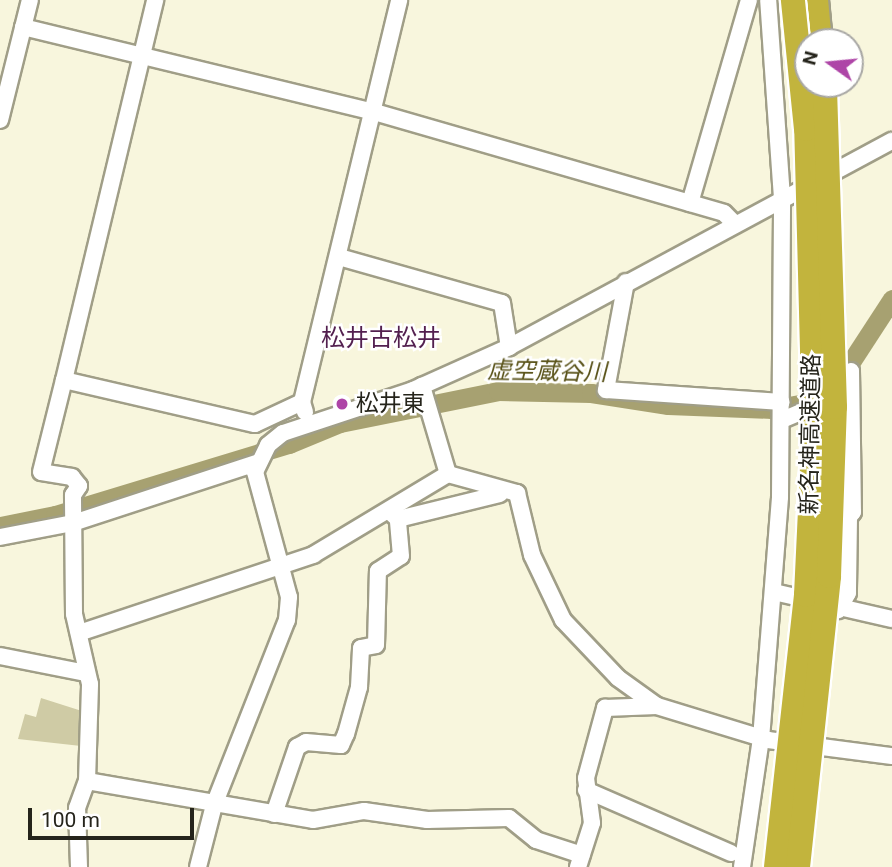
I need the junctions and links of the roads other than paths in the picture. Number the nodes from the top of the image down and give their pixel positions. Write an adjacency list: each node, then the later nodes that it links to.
1 (30, 0): 8 (street)
2 (155, 0): 10 (street)
3 (400, 0): 12 (street)
4 (749, 0): 16 (street)
5 (768, 0): 15 (street)
6 (793, 0): 54 (highway, 新名神高速道路, bridge)
7 (816, 0): 9 (highway)
8 (23, 27): 10 (street); 13 (street)
9 (819, 28)
10 (142, 55): 12 (street); 21 (street)
11 (826, 98): 55 (highway, 新名神高速道路, bridge)
12 (371, 111): 16 (street); 18 (street)
13 (0, 120)
14 (892, 141): 15 (street)
15 (782, 198): 17 (street); 24 (street)
16 (690, 203): 17 (street)
17 (734, 223): 19 (street)
18 (339, 257): 20 (street); 23 (street)
19 (626, 282): 20 (street); 24 (street)
20 (509, 346): 22 (street)
21 (64, 380): 23 (street); 31 (street)
22 (422, 386): 26 (street); 28 (street)
23 (302, 402): 26 (street)
24 (782, 402): 25 (street)
25 (782, 420): 34 (street); 36 (street)
26 (310, 424): 27 (street)
27 (262, 455): 31 (street); 35 (street)
28 (448, 474): 29 (street); 30 (street)
29 (517, 493): 30 (street); 42 (street)
30 (393, 515): 35 (street); 48 (street)
31 (73, 523): 32 (street); 39 (street)
32 (0, 537)
33 (816, 537): 34 (street)
34 (849, 539): 37 (street)
35 (282, 565): 39 (street); 47 (street)
36 (774, 592): 37 (street); 43 (street)
37 (838, 610): 38 (street)
38 (892, 619)
39 (79, 634): 41 (street)
40 (0, 656): 41 (street)
41 (86, 673): 45 (street)
42 (657, 706): 43 (street); 46 (street)
43 (761, 738): 44 (street); 53 (street)
44 (892, 756)
45 (87, 781): 47 (street); 51 (street)
46 (586, 790): 49 (street); 50 (street)
47 (214, 805): 48 (street); 52 (street)
48 (274, 814): 50 (street)
49 (731, 853)
50 (580, 861)
51 (79, 867)
52 (198, 867)
53 (742, 867)
54 (776, 867)
55 (798, 867)

